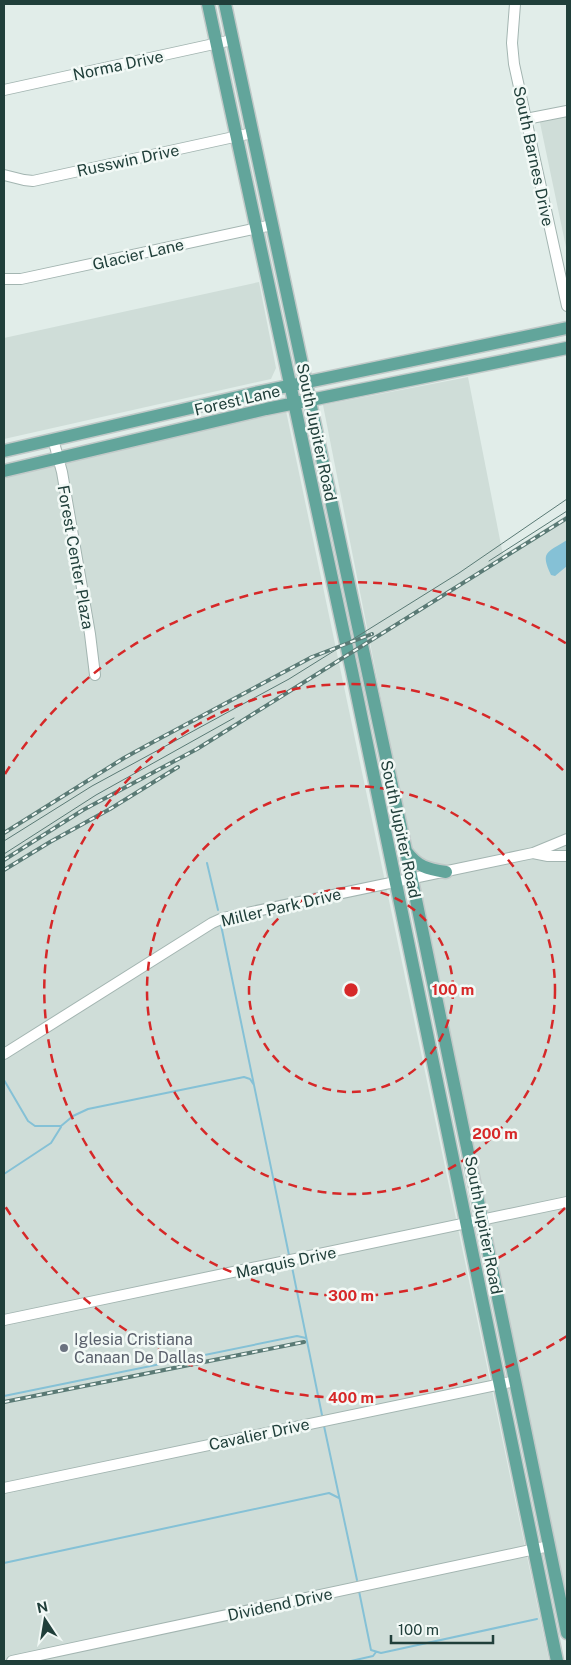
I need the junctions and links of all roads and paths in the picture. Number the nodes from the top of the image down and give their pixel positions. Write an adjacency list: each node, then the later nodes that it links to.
1 (208, 4): 5 (main road, South Jupiter Road)
2 (225, 4): 4 (main road, South Jupiter Road)
3 (515, 4): 8 (street, South Barnes Drive)
4 (232, 40): 5 (street, Norma Drive); 9 (main road, South Jupiter Road)
5 (217, 43): 6 (street, Norma Drive); 10 (main road, South Jupiter Road)
6 (4, 90)
7 (567, 110): 8 (street)
8 (526, 119): 15 (street, South Barnes Drive)
9 (252, 133): 10 (street, Russwin Drive); 12 (main road, South Jupiter Road)
10 (237, 137): 11 (street, Russwin Drive); 13 (main road, South Jupiter Road)
11 (4, 175)
12 (272, 225): 13 (street, Glacier Lane); 18 (main road, South Jupiter Road)
13 (256, 228): 14 (street, Glacier Lane); 19 (main road, South Jupiter Road)
14 (4, 279)
15 (567, 306)
16 (567, 328): 18 (main road, Forest Lane)
17 (567, 348): 20 (main road, Forest Lane)
18 (306, 382): 19 (main road, Forest Lane); 20 (main road, South Jupiter Road)
19 (290, 386): 21 (main road, South Jupiter Road); 22 (main road, Forest Lane)
20 (309, 400): 21 (main road, Forest Lane); 26 (main road, South Jupiter Road)
21 (294, 403): 24 (main road, Forest Lane); 27 (main road, South Jupiter Road)
22 (53, 439): 23 (main road, Forest Lane); 24 (street, Forest Center Plaza)
23 (4, 451)
24 (59, 458): 25 (main road, Forest Lane); 28 (street, Forest Center Plaza)
25 (4, 471)
26 (340, 542): 27 (main road); 29 (main road, South Jupiter Road)
27 (325, 546): 30 (main road, South Jupiter Road)
28 (95, 675)
29 (382, 743): 30 (main road); 32 (main road, South Jupiter Road)
30 (368, 746): 37 (main road, South Jupiter Road)
31 (567, 839): 33 (street)
32 (406, 851): 35 (main road); 36 (main road, South Jupiter Road)
33 (533, 853): 34 (street); 35 (street, Miller Park Drive)
34 (567, 856)
35 (446, 872): 36 (street, Miller Park Drive)
36 (411, 879): 37 (street, Miller Park Drive); 38 (main road, South Jupiter Road)
37 (396, 882): 39 (main road, South Jupiter Road); 40 (street, Miller Park Drive)
38 (446, 1049): 39 (main road); 42 (main road, South Jupiter Road)
39 (432, 1052): 43 (main road, South Jupiter Road)
40 (4, 1054)
41 (567, 1202): 42 (street, Marquis Drive)
42 (481, 1220): 43 (street, Marquis Drive); 45 (main road, South Jupiter Road)
43 (467, 1224): 44 (street, Marquis Drive); 46 (main road, South Jupiter Road)
44 (4, 1320)
45 (515, 1382): 46 (street, Cavalier Drive); 47 (main road, South Jupiter Road)
46 (499, 1385): 48 (main road, South Jupiter Road); 49 (street, Cavalier Drive)
47 (533, 1467): 48 (main road); 50 (main road, South Jupiter Road)
48 (518, 1470): 51 (main road, South Jupiter Road)
49 (4, 1488)
50 (549, 1546): 51 (street, Dividend Drive); 52 (main road, South Jupiter Road)
51 (535, 1549): 53 (main road, South Jupiter Road); 54 (street, Dividend Drive)
52 (567, 1632): 53 (main road)
53 (552, 1635): 55 (main road, South Jupiter Road)
54 (12, 1661)
55 (557, 1661)

